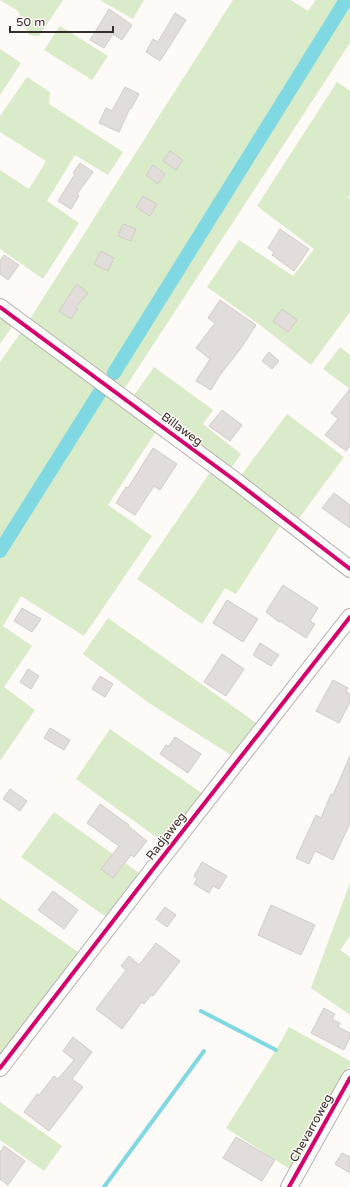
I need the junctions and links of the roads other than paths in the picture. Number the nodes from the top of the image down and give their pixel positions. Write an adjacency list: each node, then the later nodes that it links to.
1 (0, 307): 2 (street, Billaweg)
2 (350, 569)
3 (350, 617): 4 (street, Radjaweg)
4 (0, 1068)
5 (350, 1078): 6 (street, Chevarroweg)
6 (289, 1187)

